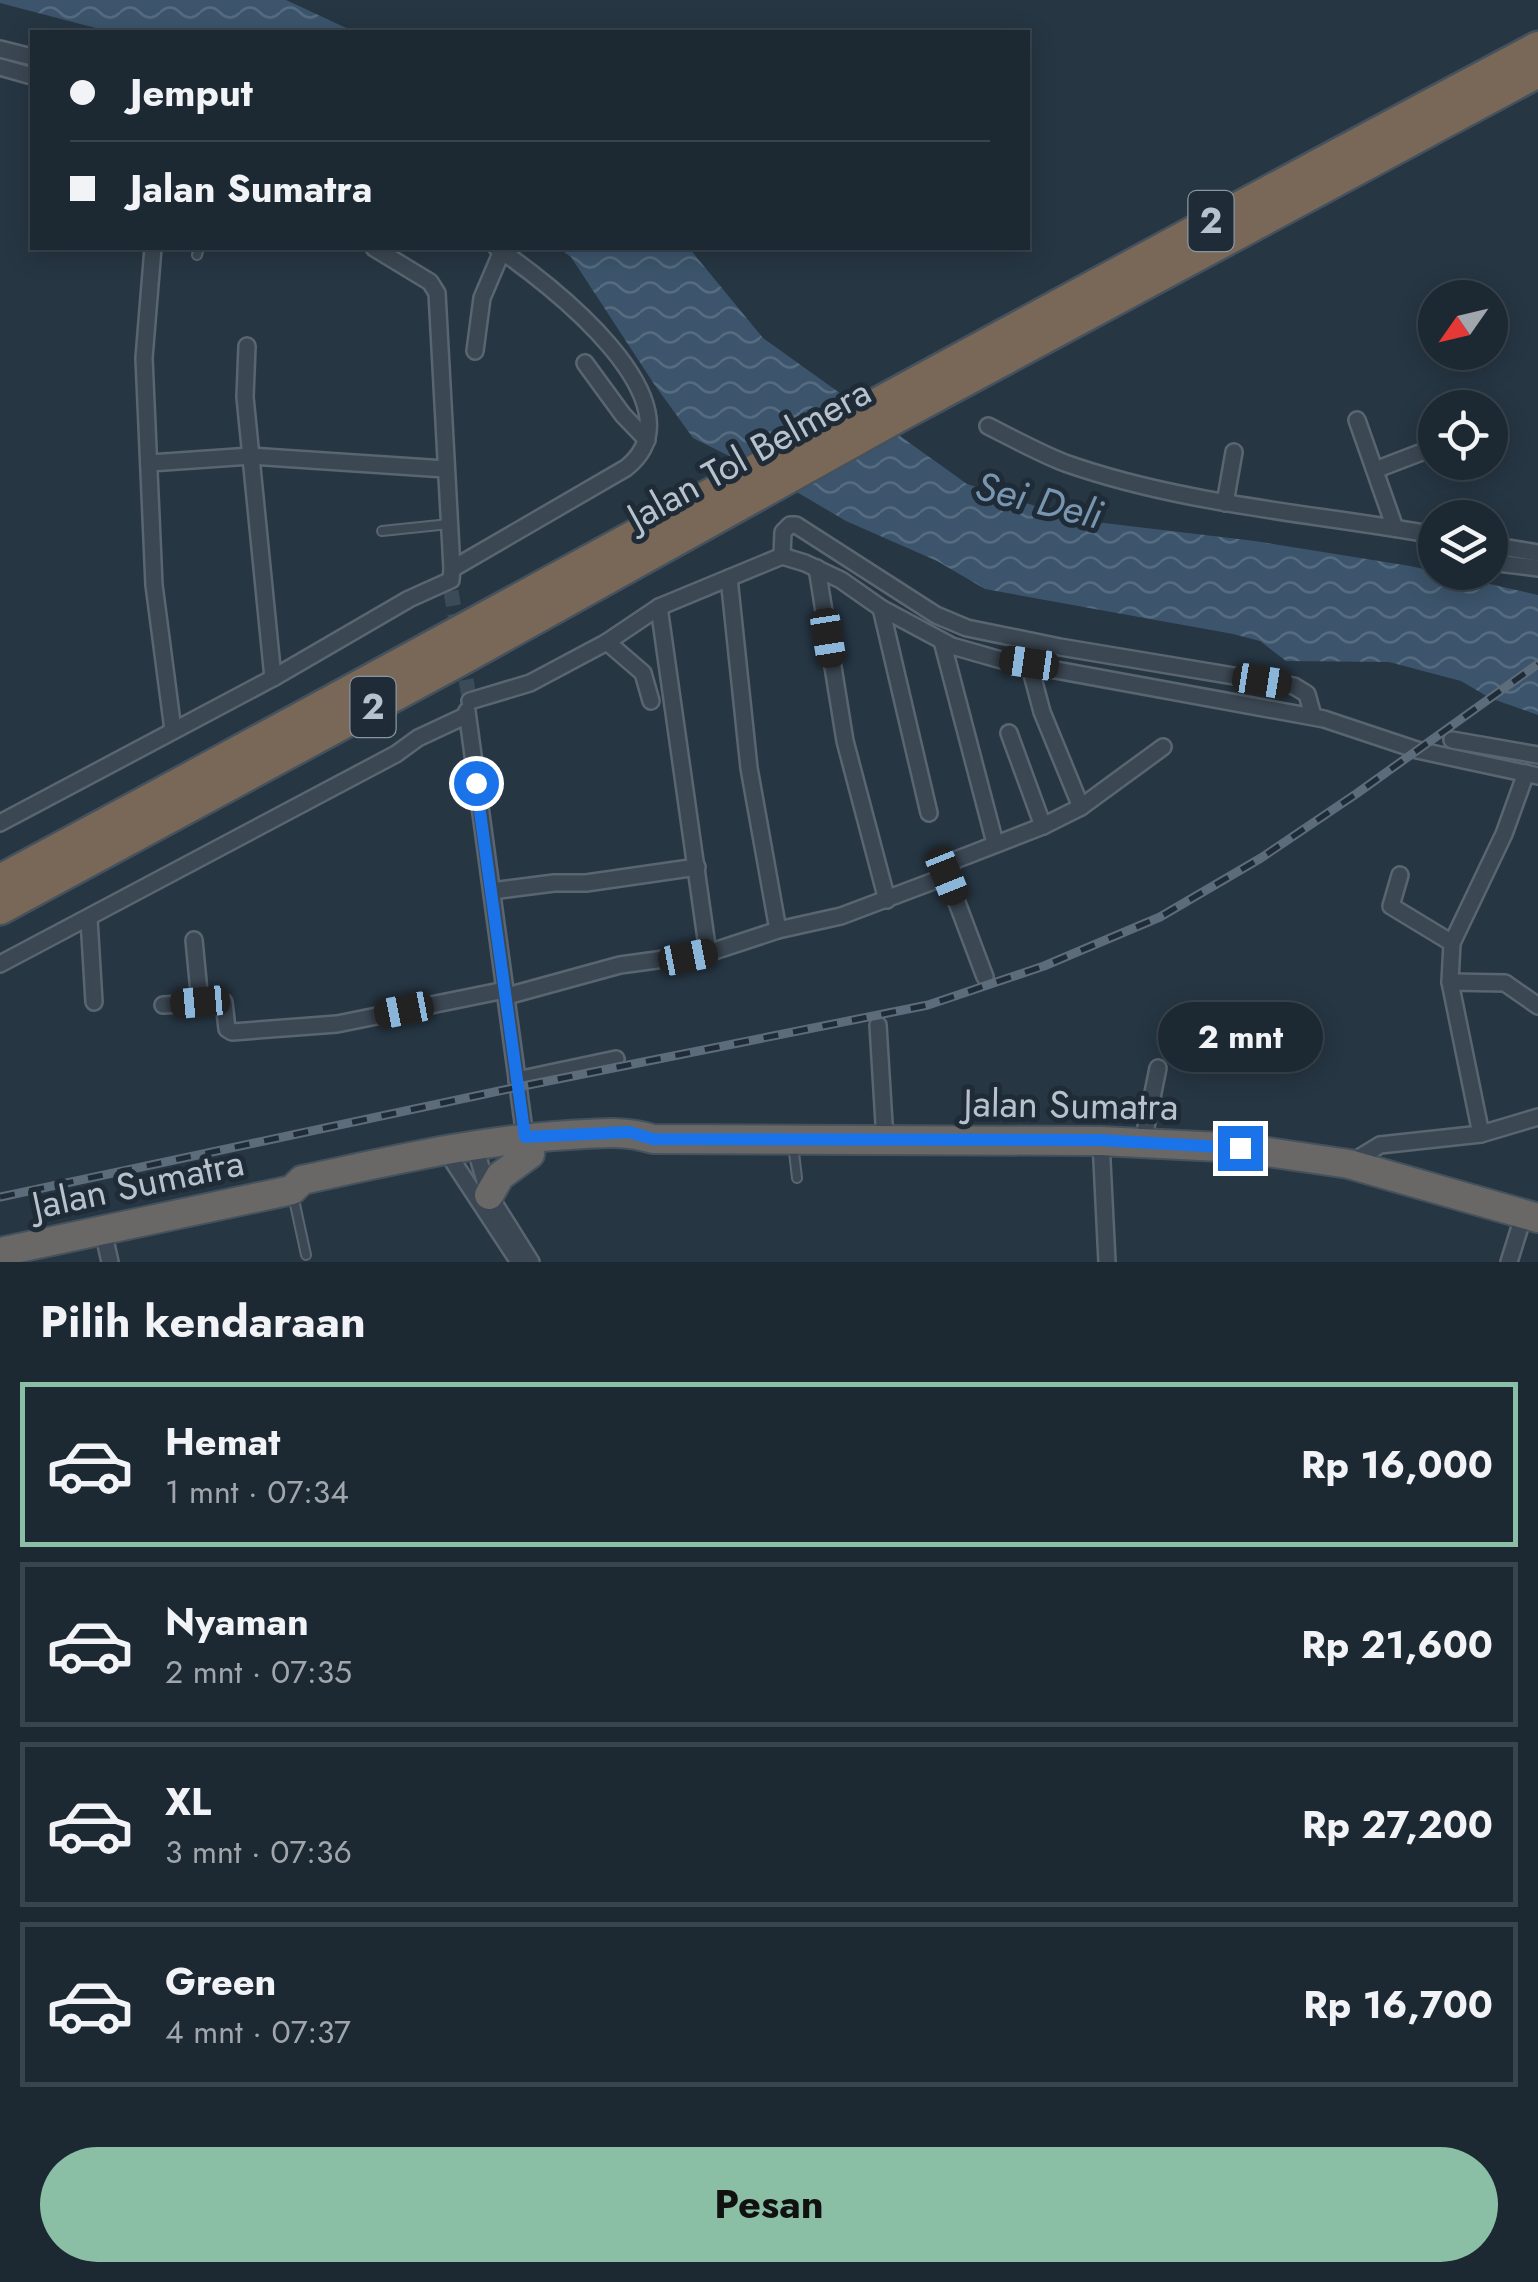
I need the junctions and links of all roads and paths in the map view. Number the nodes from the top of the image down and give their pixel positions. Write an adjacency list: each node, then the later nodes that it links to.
1 (1538, 47): 14 (highway, Jalan Tol Belmera / 2)
2 (0, 49): 3 (street)
3 (30, 56)
4 (0, 67): 6 (street)
5 (1538, 72): 14 (highway, Jalan Tol Belmera / 2)
6 (30, 75)
7 (153, 250): 21 (street)
8 (377, 250): 22 (street)
9 (500, 250): 12 (street)
10 (501, 250): 17 (street)
11 (247, 346): 20 (street)
12 (475, 351)
13 (585, 363): 17 (street)
14 (890, 407): 60 (highway, Jalan Tol Belmera / 2); 63 (highway, Jalan Tol Belmera / 2)
15 (1357, 420): 23 (street)
16 (988, 426): 24 (street)
17 (648, 440): 36 (street)
18 (1234, 452): 24 (street)
19 (1418, 454): 23 (street)
20 (251, 456): 21 (street); 22 (street); 42 (street)
21 (150, 463): 46 (street)
22 (445, 469): 25 (street)
23 (1375, 470): 26 (street)
24 (1225, 503): 26 (street)
25 (450, 524): 27 (lane); 36 (street)
26 (1394, 528): 28 (street)
27 (382, 531)
28 (1418, 532)
29 (1508, 548): 30 (street)
30 (1538, 554)
31 (782, 556): 33 (street); 35 (street); 45 (street)
32 (1508, 564): 34 (street)
33 (817, 568): 38 (street); 62 (street)
34 (1538, 568)
35 (729, 578): 37 (street); 65 (street)
36 (452, 580): 42 (street)
37 (660, 607): 40 (street); 57 (street)
38 (881, 608): 39 (street); 53 (street)
39 (942, 641): 41 (street); 56 (street)
40 (607, 642): 43 (street); 44 (street)
41 (1029, 663): 45 (street); 52 (street)
42 (273, 678): 46 (street)
43 (651, 701)
44 (468, 705): 61 (street); 64 (street)
45 (1313, 716): 51 (street)
46 (173, 730): 54 (street)
47 (1010, 733): 55 (street)
48 (1452, 740): 50 (street)
49 (1163, 748): 52 (street)
50 (1530, 754): 51 (street)
51 (1528, 774): 67 (street)
52 (1082, 807): 55 (street)
53 (929, 813)
54 (0, 824)
55 (1043, 826): 56 (street)
56 (996, 843): 59 (street)
57 (698, 867): 61 (street); 68 (street)
58 (1400, 875): 67 (street)
59 (947, 876): 62 (street); 70 (street)
60 (0, 880)
61 (492, 890): 72 (street)
62 (887, 900): 65 (street)
63 (0, 909)
64 (89, 919): 69 (street); 73 (street)
65 (778, 930): 68 (street)
66 (194, 940): 74 (street)
67 (1452, 943): 71 (street)
68 (708, 953): 72 (street)
69 (0, 964)
70 (985, 977)
71 (1450, 982): 76 (street); 82 (street)
72 (506, 992): 74 (street); 80 (street)
73 (94, 1002)
74 (200, 1002): 75 (street)
75 (164, 1005)
76 (1538, 1006)
77 (878, 1025): 84 (street)
78 (616, 1060): 80 (street)
79 (1158, 1068): 86 (street)
80 (516, 1080): 87 (street)
81 (1538, 1117): 82 (street)
82 (1481, 1134): 89 (street)
83 (793, 1140): 84 (highway, Jalan Sumatra); 87 (highway, Jalan Sumatra); 90 (lane)
84 (885, 1140): 85 (highway, Jalan Sumatra)
85 (1100, 1140): 86 (highway, Jalan Sumatra); 100 (street)
86 (1143, 1142): 89 (highway, Jalan Sumatra)
87 (528, 1145): 88 (highway, Jalan Sumatra); 92 (highway)
88 (464, 1153): 91 (highway, Jalan Sumatra); 92 (street); 98 (street)
89 (1349, 1164): 93 (highway, Jalan Sumatra)
90 (797, 1178)
91 (292, 1190): 94 (highway, Jalan Sumatra); 96 (lane)
92 (489, 1194): 99 (street)
93 (1531, 1216): 101 (street)
94 (103, 1231): 95 (highway, Jalan Sumatra); 97 (street)
95 (0, 1252)
96 (306, 1254)
97 (110, 1262)
98 (519, 1262)
99 (531, 1262)
100 (1107, 1262)
101 (1509, 1262)

